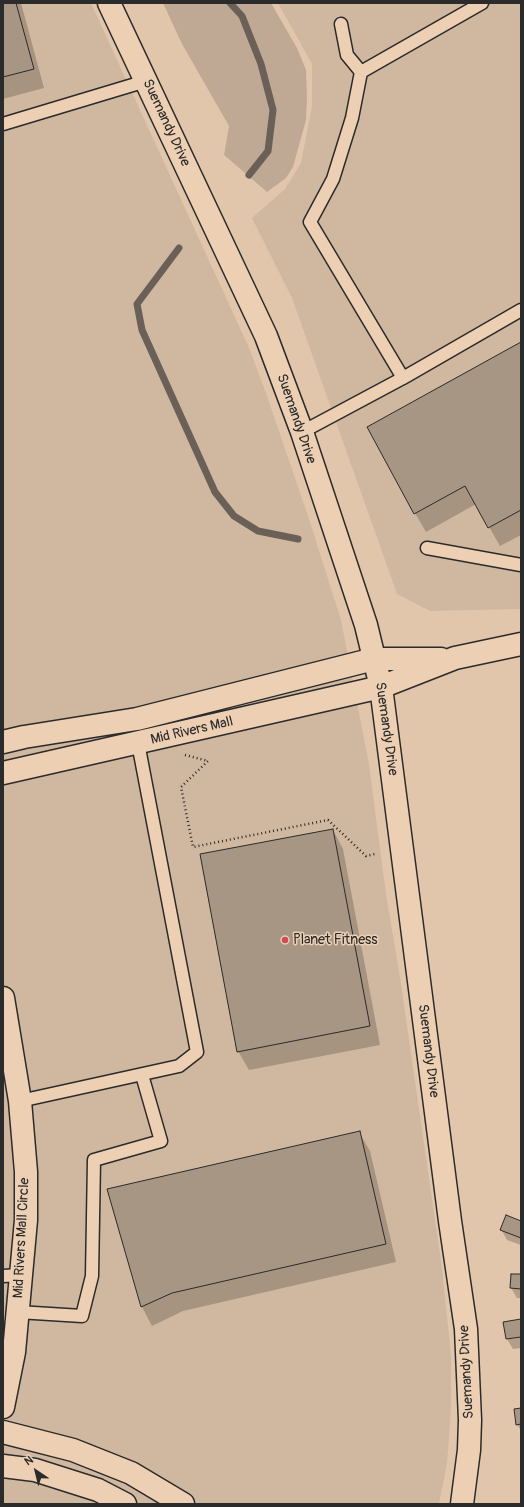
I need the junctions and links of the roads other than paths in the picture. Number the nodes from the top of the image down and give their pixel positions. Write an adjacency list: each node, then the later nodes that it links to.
1 (109, 3): 5 (street, Suemandy Drive)
2 (482, 3): 4 (lane)
3 (341, 24): 4 (lane)
4 (362, 72): 8 (lane)
5 (146, 81): 6 (lane); 9 (street, Suemandy Drive)
6 (3, 124)
7 (521, 310): 8 (lane)
8 (403, 378): 9 (lane)
9 (302, 432): 14 (street, Suemandy Drive)
10 (427, 548): 11 (lane)
11 (521, 566)
12 (521, 644): 13 (street)
13 (455, 658): 14 (street, Mid Rivers Mall); 15 (street, Mid Rivers Mall)
14 (374, 659): 15 (street, Suemandy Drive); 16 (street, Mid Rivers Mall)
15 (381, 688): 17 (street, Mid Rivers Mall); 29 (street, Suemandy Drive)
16 (3, 742)
17 (138, 743): 18 (street, Mid Rivers Mall); 20 (lane)
18 (3, 773)
19 (3, 998): 21 (street, Mid Rivers Mall Circle)
20 (142, 1075): 21 (lane); 23 (lane)
21 (20, 1101): 22 (street, Mid Rivers Mall Circle)
22 (13, 1276): 23 (street, Mid Rivers Mall Circle)
23 (18, 1312): 24 (street, Mid Rivers Mall Circle)
24 (3, 1407)
25 (3, 1432): 28 (street)
26 (3, 1466): 27 (street)
27 (125, 1504)
28 (183, 1504)
29 (462, 1504)

